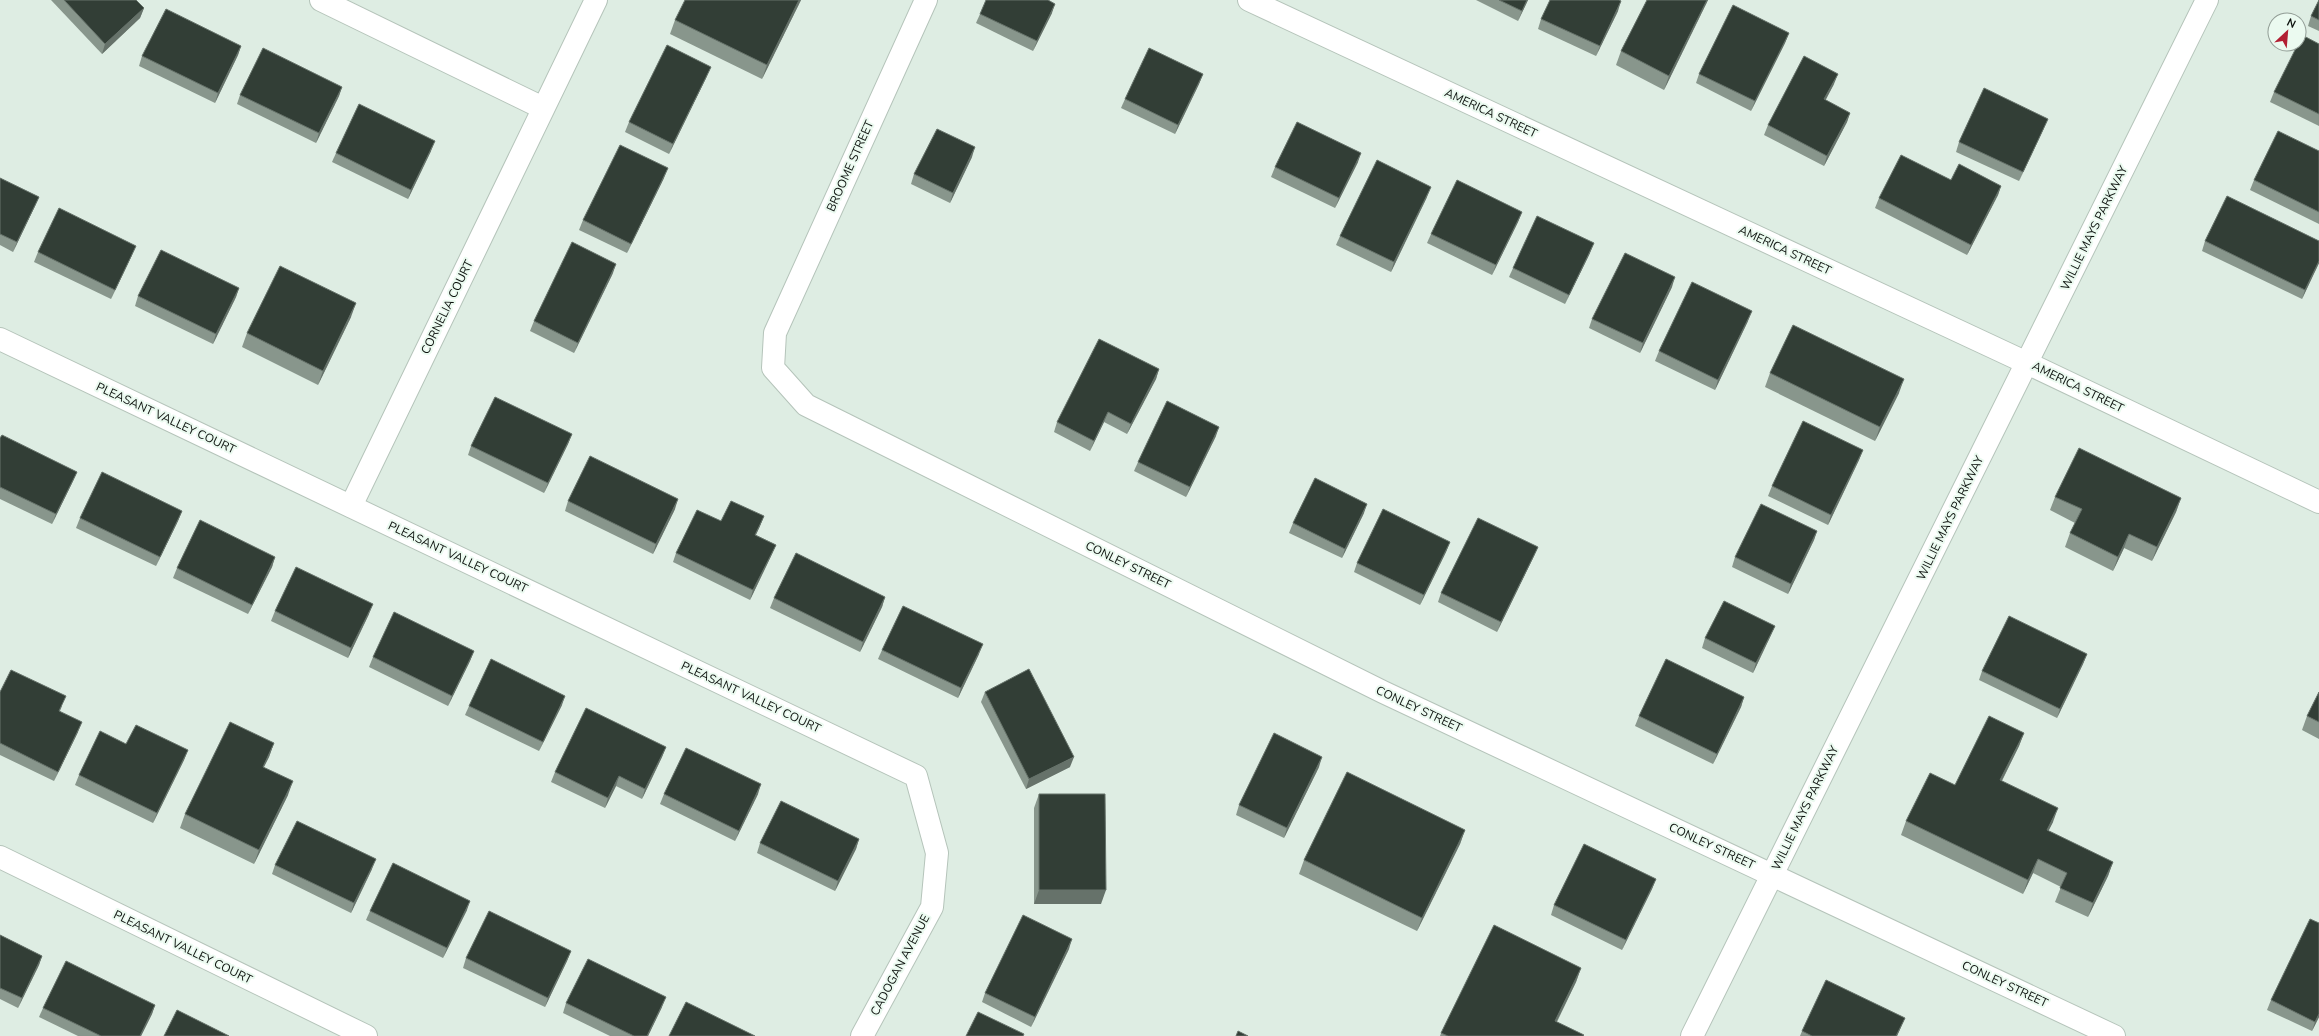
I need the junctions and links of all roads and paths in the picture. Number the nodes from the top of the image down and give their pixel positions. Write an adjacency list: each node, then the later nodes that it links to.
1 (321, 0): 6 (street)
2 (596, 0): 6 (street, CORNELIA COURT)
3 (926, 0): 7 (street, BROOME STREET)
4 (1250, 0): 9 (street, AMERICA STREET)
5 (2207, 0): 9 (street, WILLIE MAYS PARKWAY)
6 (544, 108): 11 (street, CORNELIA COURT)
7 (775, 333): 14 (street, CONLEY STREET)
8 (0, 339): 11 (street, PLEASANT VALLEY COURT)
9 (2027, 362): 10 (street, AMERICA STREET); 14 (street, WILLIE MAYS PARKWAY)
10 (2319, 502)
11 (351, 506): 12 (street, PLEASANT VALLEY COURT)
12 (916, 776): 16 (street, CADOGAN AVENUE)
13 (0, 857): 15 (street, PLEASANT VALLEY COURT)
14 (1772, 874): 17 (street, WILLIE MAYS PARKWAY); 18 (street, CONLEY STREET)
15 (366, 1036)
16 (862, 1036)
17 (1692, 1036)
18 (2114, 1036)

